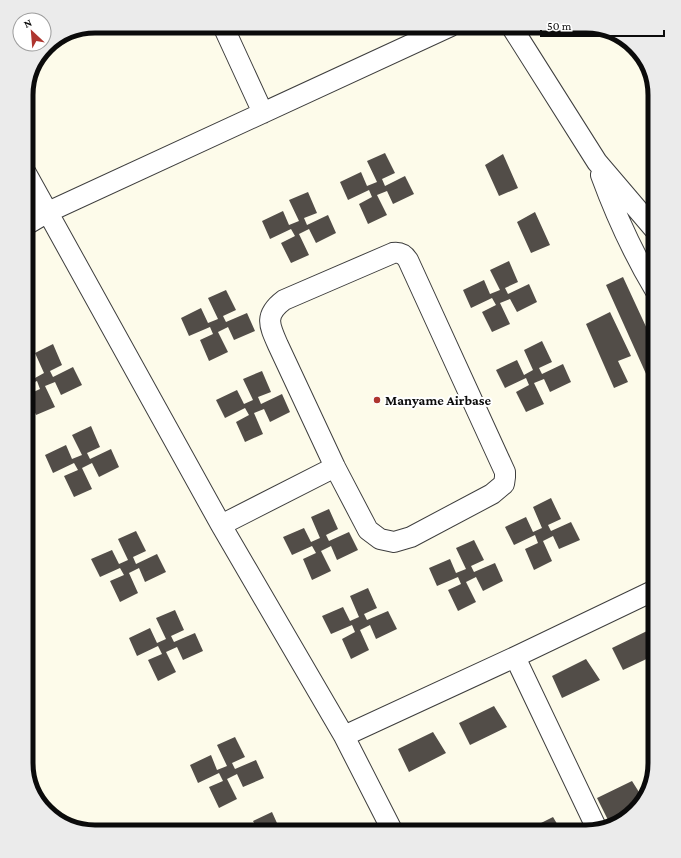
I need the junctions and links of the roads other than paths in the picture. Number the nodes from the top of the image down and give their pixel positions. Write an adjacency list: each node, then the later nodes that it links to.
1 (226, 33): 4 (street)
2 (436, 33): 4 (street)
3 (515, 33): 5 (street)
4 (263, 113): 7 (street)
5 (597, 162): 9 (street); 10 (street)
6 (33, 185): 7 (street)
7 (48, 212): 8 (street); 12 (street)
8 (33, 221)
9 (648, 222)
10 (648, 279)
11 (335, 468): 11 (street); 12 (street)
12 (221, 525): 15 (street)
13 (648, 593): 14 (street)
14 (515, 657): 15 (street); 16 (street)
15 (344, 736): 17 (street)
16 (595, 824)
17 (389, 825)

